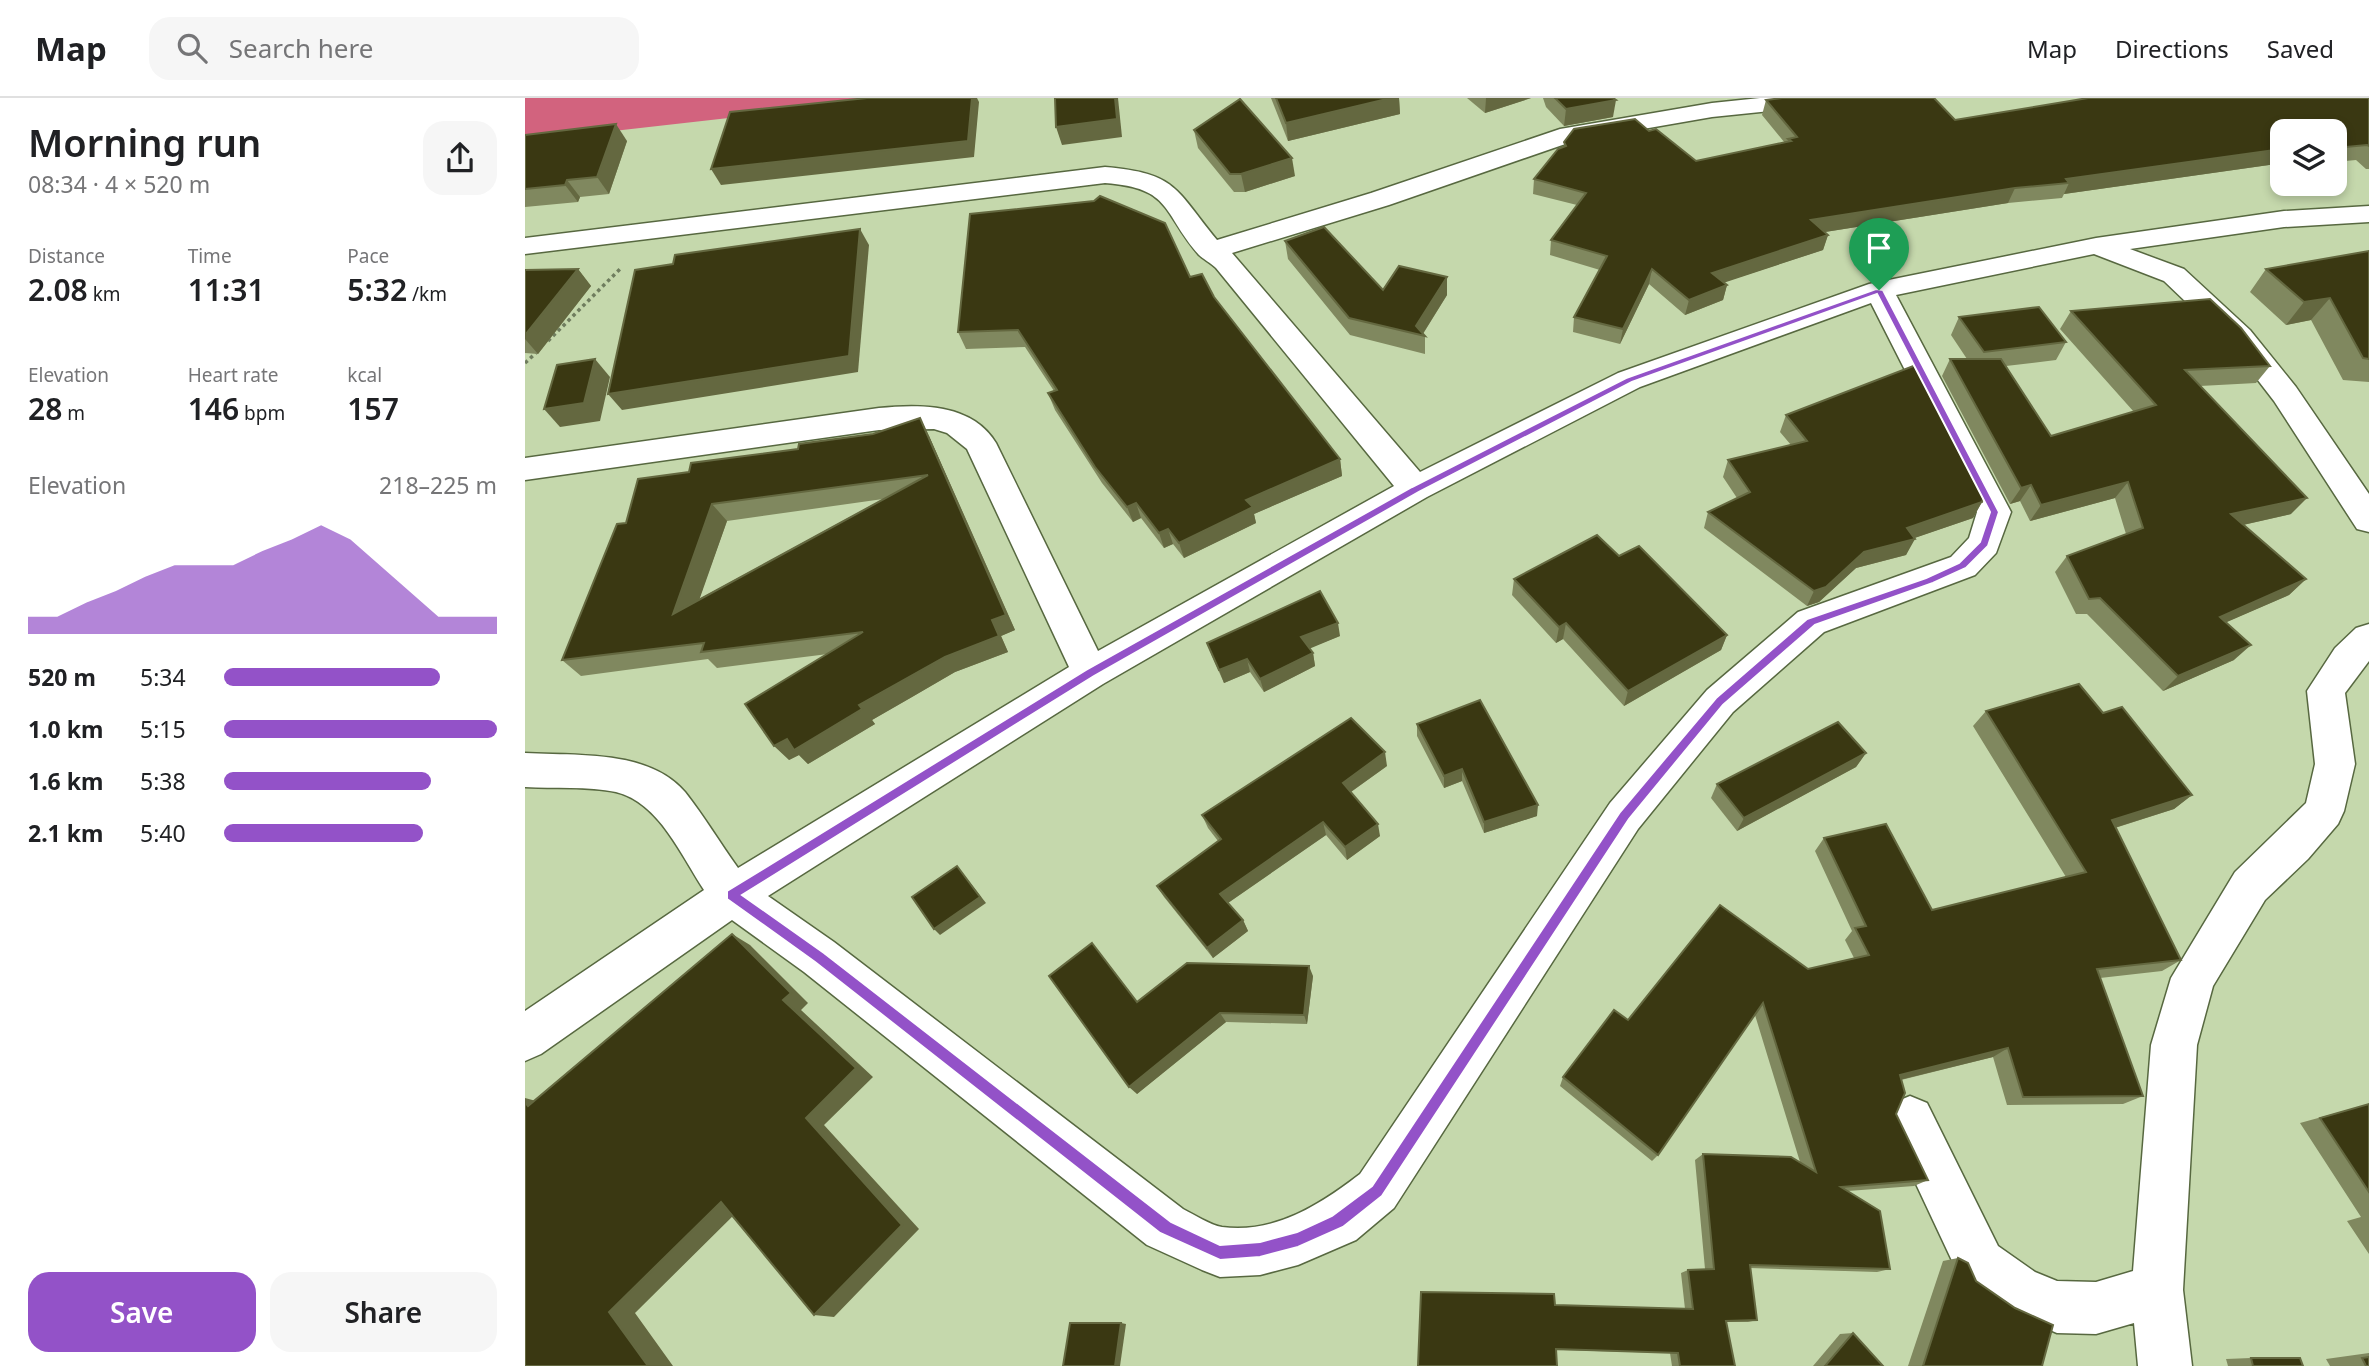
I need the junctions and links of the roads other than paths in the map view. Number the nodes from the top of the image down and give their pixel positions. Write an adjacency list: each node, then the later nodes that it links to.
1 (1830, 98): 6 (street)
2 (2369, 214): 3 (street)
3 (2184, 232): 5 (street); 7 (street)
4 (525, 246): 6 (street)
5 (2096, 246): 7 (street); 8 (street)
6 (1210, 251): 10 (street)
7 (2174, 275): 11 (street)
8 (1879, 290): 10 (street); 15 (street)
9 (525, 469): 13 (street)
10 (1415, 489): 13 (street)
11 (2369, 520)
12 (2369, 638): 18 (street)
13 (1090, 673): 15 (street)
14 (525, 770): 15 (street)
15 (731, 895): 16 (street)
16 (525, 1038)
17 (1910, 1120): 18 (street)
18 (2157, 1290): 19 (street)
19 (2165, 1366)

